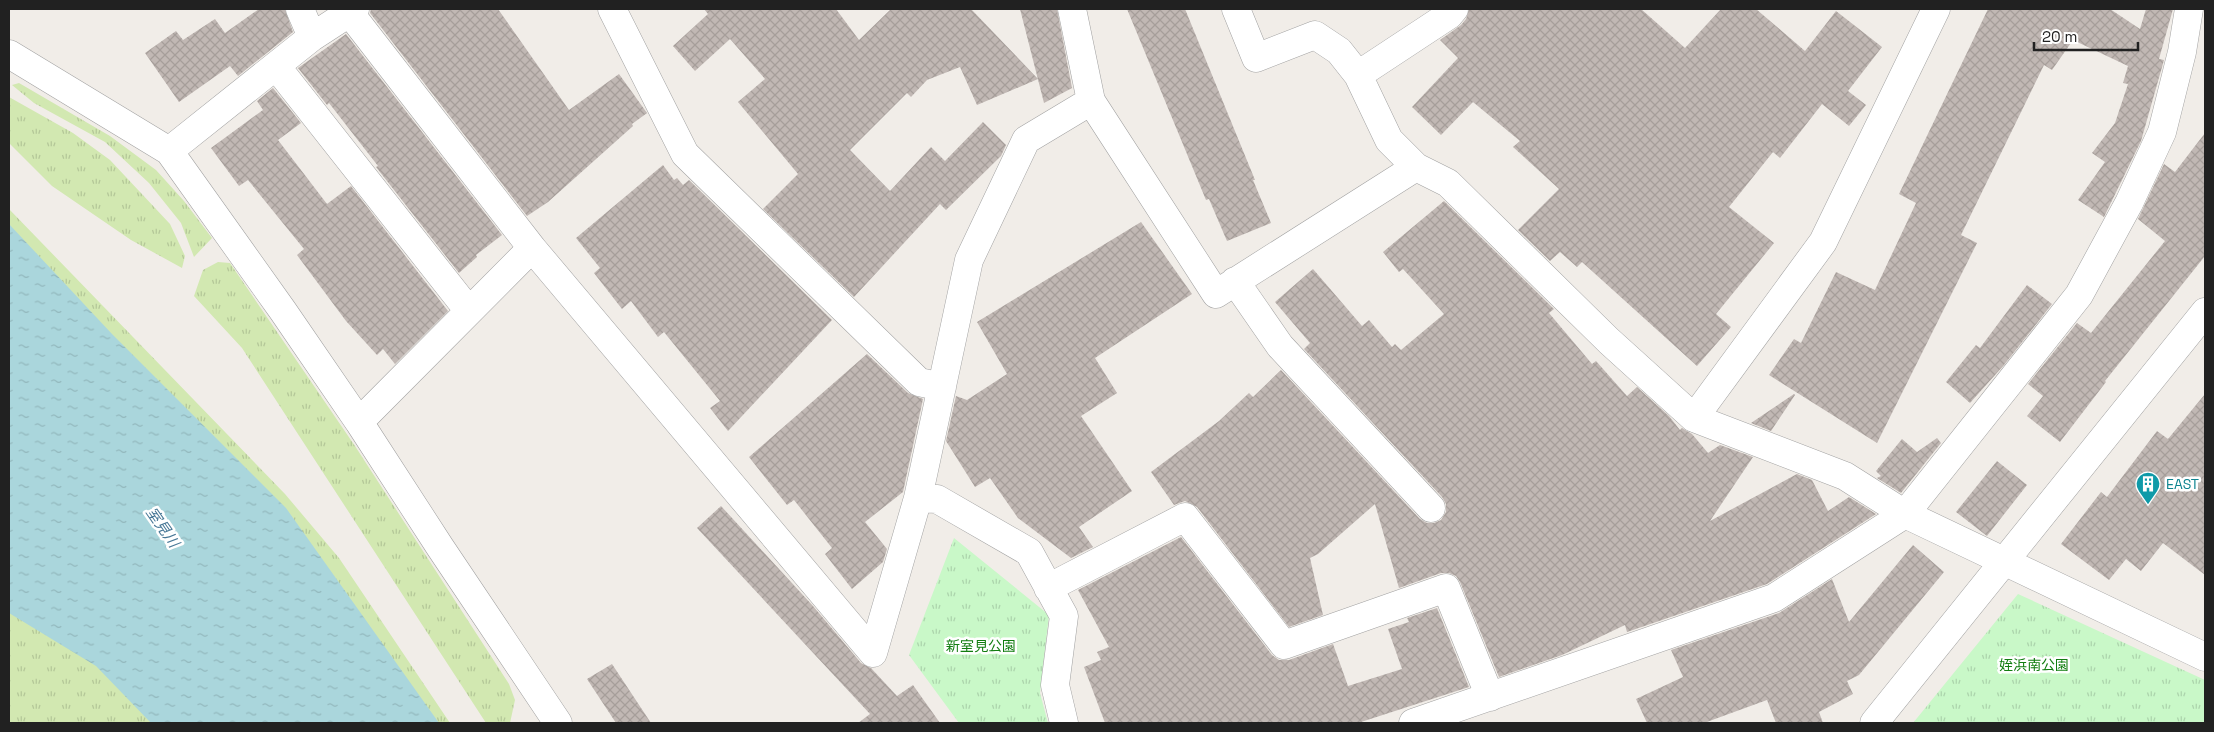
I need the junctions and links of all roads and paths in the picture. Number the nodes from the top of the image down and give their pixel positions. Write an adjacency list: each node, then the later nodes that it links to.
1 (300, 9): 9 (street)
2 (612, 9): 20 (street)
3 (1072, 9): 13 (street)
4 (1236, 9): 12 (street)
5 (1454, 9): 12 (street)
6 (1936, 9): 21 (street)
7 (2189, 9): 25 (street)
8 (352, 11): 9 (street); 16 (street)
9 (312, 37): 11 (street)
10 (9, 54): 14 (street)
11 (276, 66): 14 (street); 18 (street)
12 (1358, 75): 15 (street)
13 (1091, 102): 17 (street); 20 (street)
14 (169, 151): 22 (street)
15 (1416, 167): 17 (street); 21 (street)
16 (532, 248): 18 (street); 23 (street)
17 (1235, 281): 24 (street)
18 (469, 311): 22 (street)
19 (2205, 312): 26 (street)
20 (942, 386): 23 (street)
21 (1694, 418): 25 (street)
22 (359, 422): 30 (street)
23 (918, 498): 27 (street)
24 (1431, 508)
25 (1905, 514): 26 (street); 29 (street)
26 (2005, 562): 28 (street); 33 (street)
27 (1048, 588): 29 (street); 31 (street)
28 (2205, 657)
29 (1490, 697): 32 (street)
30 (558, 723)
31 (1064, 723)
32 (1413, 723)
33 (1874, 723)

